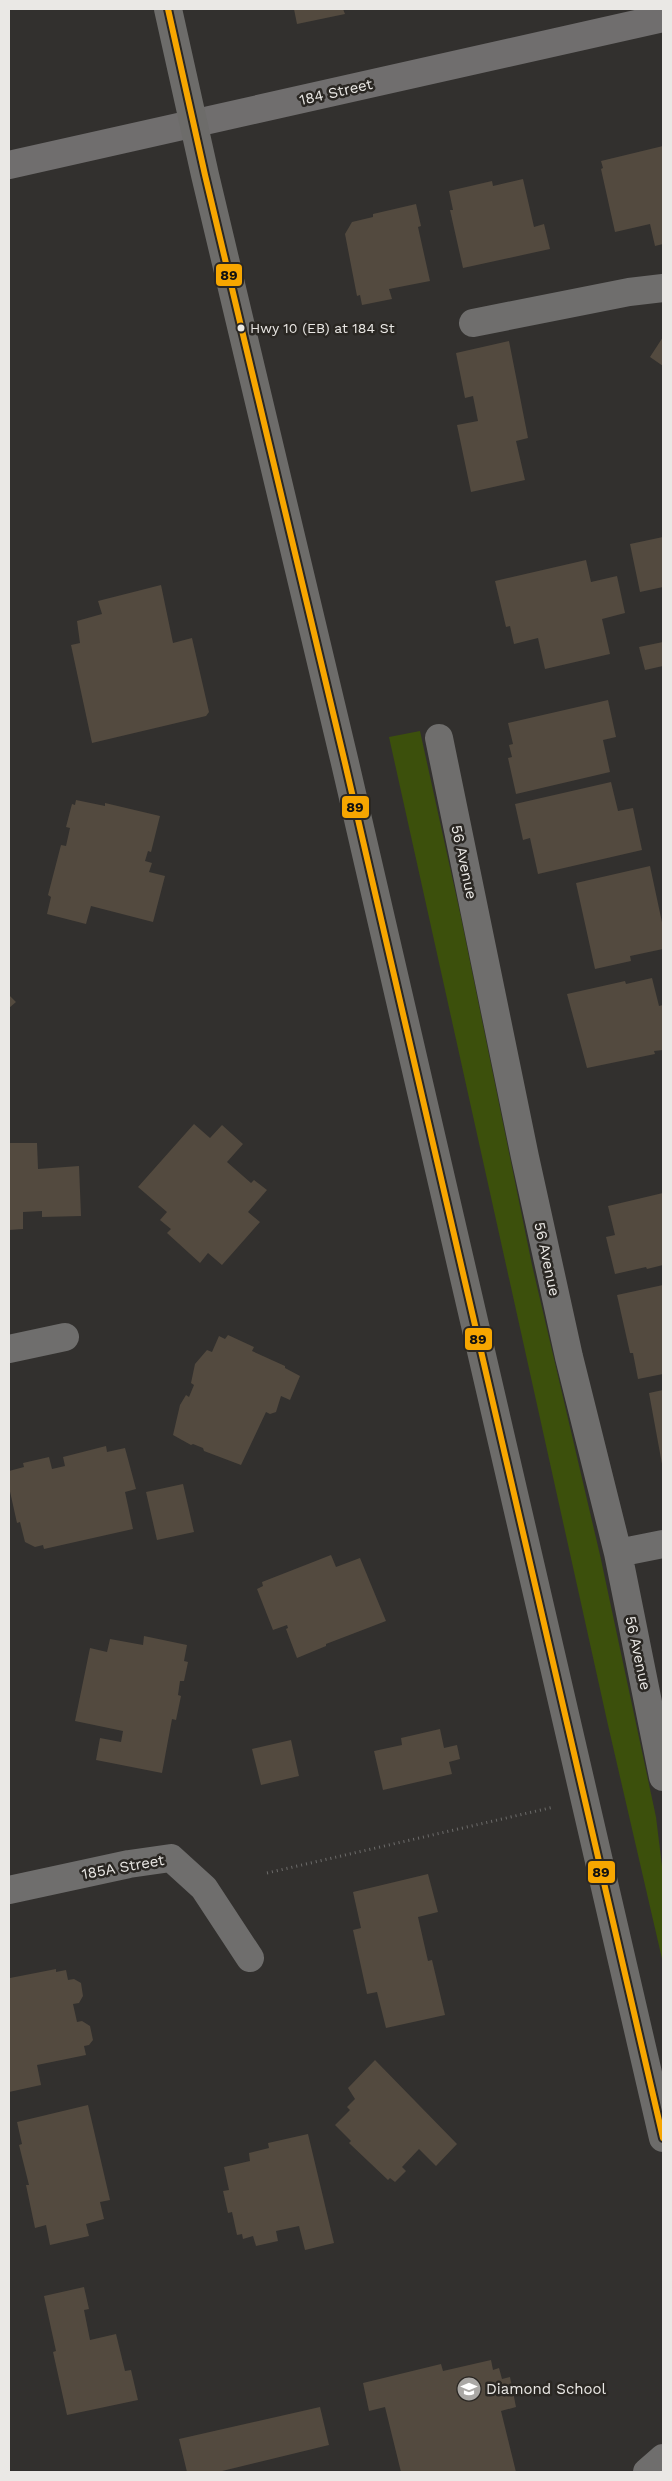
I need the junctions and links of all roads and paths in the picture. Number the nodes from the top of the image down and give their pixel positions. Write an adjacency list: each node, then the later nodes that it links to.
1 (168, 9): 3 (highway)
2 (663, 18): 3 (main road, 184 Street)
3 (194, 124): 4 (main road, 184 Street); 13 (highway)
4 (9, 164)
5 (663, 288): 6 (street)
6 (473, 323)
7 (439, 738): 11 (street, 56 Avenue)
8 (64, 1337): 9 (street)
9 (9, 1350)
10 (663, 1544): 11 (street)
11 (618, 1553): 12 (street, 56 Avenue)
12 (663, 1777)
13 (584, 1800): 14 (path); 17 (highway)
14 (267, 1873)
15 (9, 1890): 16 (street, 185A Street)
16 (250, 1958)
17 (663, 2138)
18 (663, 2458): 19 (street)
19 (647, 2472)

